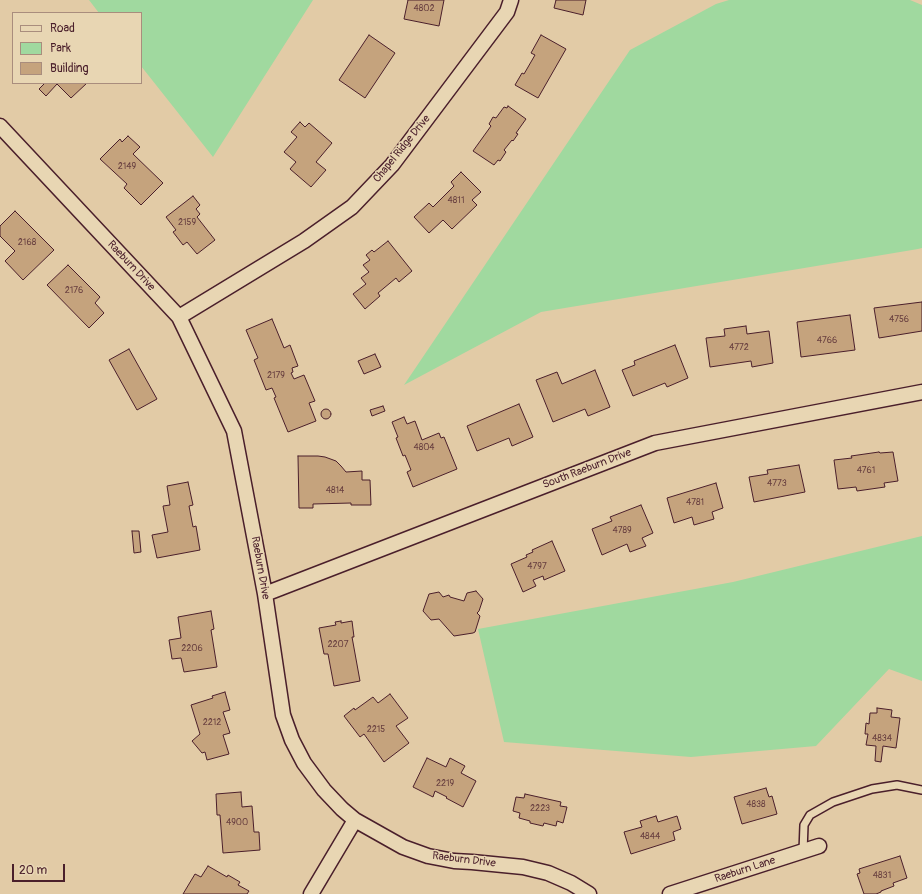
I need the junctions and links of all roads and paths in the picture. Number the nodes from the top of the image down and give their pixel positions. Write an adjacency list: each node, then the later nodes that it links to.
1 (511, 0): 3 (street, Chapel Ridge Drive)
2 (0, 126): 3 (street, Raeburn Drive)
3 (179, 317): 5 (street, Raeburn Drive)
4 (922, 392): 5 (street, South Raeburn Drive)
5 (265, 594): 7 (street, Raeburn Drive)
6 (922, 790): 9 (lane)
7 (355, 820): 10 (street); 11 (street, Raeburn Drive)
8 (819, 846): 9 (street, Raeburn Lane)
9 (803, 852): 12 (street, Raeburn Lane)
10 (311, 894)
11 (589, 894)
12 (670, 894)

